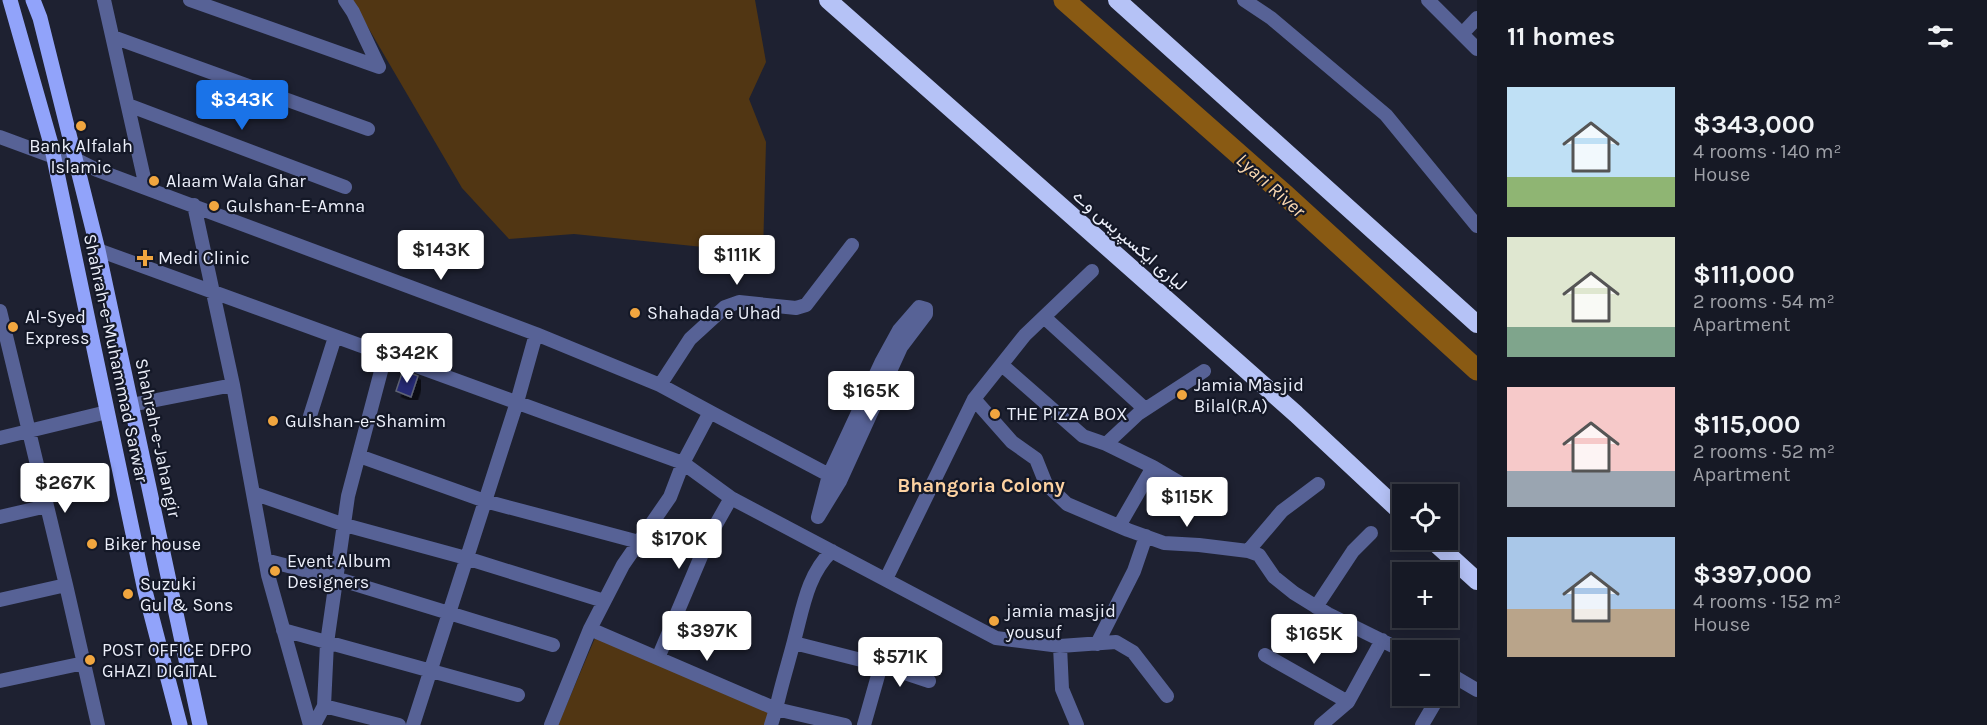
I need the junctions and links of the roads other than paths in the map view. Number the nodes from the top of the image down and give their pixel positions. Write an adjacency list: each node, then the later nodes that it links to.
1 (10, 0): 17 (main road, Shahrah-e-Muhammad Sarwar)
2 (33, 0): 18 (main road)
3 (104, 0): 12 (street)
4 (190, 0): 5 (street)
5 (345, 0)
6 (828, 0): 57 (highway, لیاری ایکسپریس وے)
7 (1117, 0): 29 (highway)
8 (1244, 0): 22 (street)
9 (1428, 0): 11 (street)
10 (1477, 18): 11 (street)
11 (1462, 34): 13 (street)
12 (112, 37): 14 (street); 15 (street)
13 (1477, 49)
14 (128, 105): 19 (street); 20 (street)
15 (368, 129)
16 (0, 137): 17 (street)
17 (54, 157): 18 (street); 42 (main road, Shahrah-e-Muhammad Sarwar)
18 (75, 159): 19 (street); 24 (main road, Shahrah-e-Jahangir)
19 (146, 187): 21 (street)
20 (345, 187)
21 (194, 205): 26 (street); 30 (street)
22 (1477, 226)
23 (852, 245): 37 (street)
24 (98, 250): 26 (street); 40 (main road, Shahrah-e-Jahangir)
25 (1092, 271): 28 (street)
26 (213, 291): 31 (street); 36 (street)
27 (0, 311): 32 (street)
28 (1044, 317): 34 (street); 41 (street)
29 (1477, 324)
30 (536, 334): 37 (street); 39 (street)
31 (335, 337): 33 (street); 44 (street)
32 (5, 352): 45 (street)
33 (385, 356): 39 (street); 48 (street)
34 (1002, 365): 38 (street); 47 (street)
35 (1204, 371): 41 (street)
36 (233, 385): 40 (street); 53 (street)
37 (660, 385): 43 (street)
38 (975, 399): 61 (street); 71 (street)
39 (517, 402): 49 (street); 56 (street)
40 (131, 405): 104 (main road, Shahrah-e-Jahangir)
41 (1145, 410): 47 (street)
42 (107, 412): 45 (street); 103 (main road, Shahrah-e-Muhammad Sarwar)
43 (710, 412): 49 (street); 51 (street)
44 (310, 417)
45 (29, 431): 46 (street); 58 (street)
46 (0, 438)
47 (1106, 444): 50 (street)
48 (359, 456): 56 (street); 60 (street)
49 (683, 463): 55 (street); 64 (street)
50 (1153, 467): 54 (street); 61 (street)
51 (829, 475): 51 (street)
52 (1318, 484): 67 (street)
53 (253, 493): 60 (street); 69 (street)
54 (1202, 496)
55 (731, 498): 66 (street); 88 (street)
56 (485, 501): 64 (street); 68 (street)
57 (1392, 504)
58 (47, 506): 59 (street); 73 (street)
59 (0, 517)
60 (345, 525): 68 (street); 70 (street)
61 (1119, 526): 63 (street)
62 (1371, 533): 76 (street)
63 (1146, 536): 67 (street); 83 (street)
64 (639, 542): 75 (street)
65 (1443, 550): 72 (highway)
66 (832, 551): 71 (street); 82 (street)
67 (1248, 551): 76 (street)
68 (466, 558): 75 (street); 77 (street)
69 (265, 560): 70 (street); 79 (street)
70 (335, 578): 77 (street); 81 (street)
71 (886, 579): 86 (street)
72 (1477, 581)
73 (66, 585): 74 (street); 89 (street)
74 (0, 600)
75 (604, 601): 78 (street)
76 (1316, 607): 80 (street)
77 (449, 613): 84 (street); 91 (street)
78 (590, 629): 88 (street); 108 (street)
79 (283, 630): 81 (street); 105 (street)
80 (1382, 640): 85 (street); 98 (street)
81 (327, 643): 91 (street); 99 (street)
82 (794, 643): 90 (street); 101 (street)
83 (1097, 644): 86 (street); 97 (street)
84 (553, 645)
85 (1392, 645)
86 (1060, 646): 112 (street)
87 (1265, 655): 98 (street)
88 (658, 658): 101 (street)
89 (84, 663): 92 (street); 102 (street)
90 (881, 665): 93 (street); 111 (street)
91 (430, 671): 96 (street); 107 (street)
92 (0, 681)
93 (929, 681)
94 (1458, 681): 95 (street)
95 (1477, 690)
96 (518, 695)
97 (1167, 696)
98 (1348, 702): 113 (street)
99 (324, 706): 105 (street); 106 (street)
100 (1433, 706): 114 (street)
101 (776, 709): 109 (street); 110 (street)
102 (98, 725)
103 (180, 725)
104 (200, 725)
105 (312, 725)
106 (399, 725)
107 (413, 725)
108 (550, 725)
109 (771, 725)
110 (845, 725)
111 (864, 725)
112 (1077, 725)
113 (1321, 725)
114 (1422, 725)

